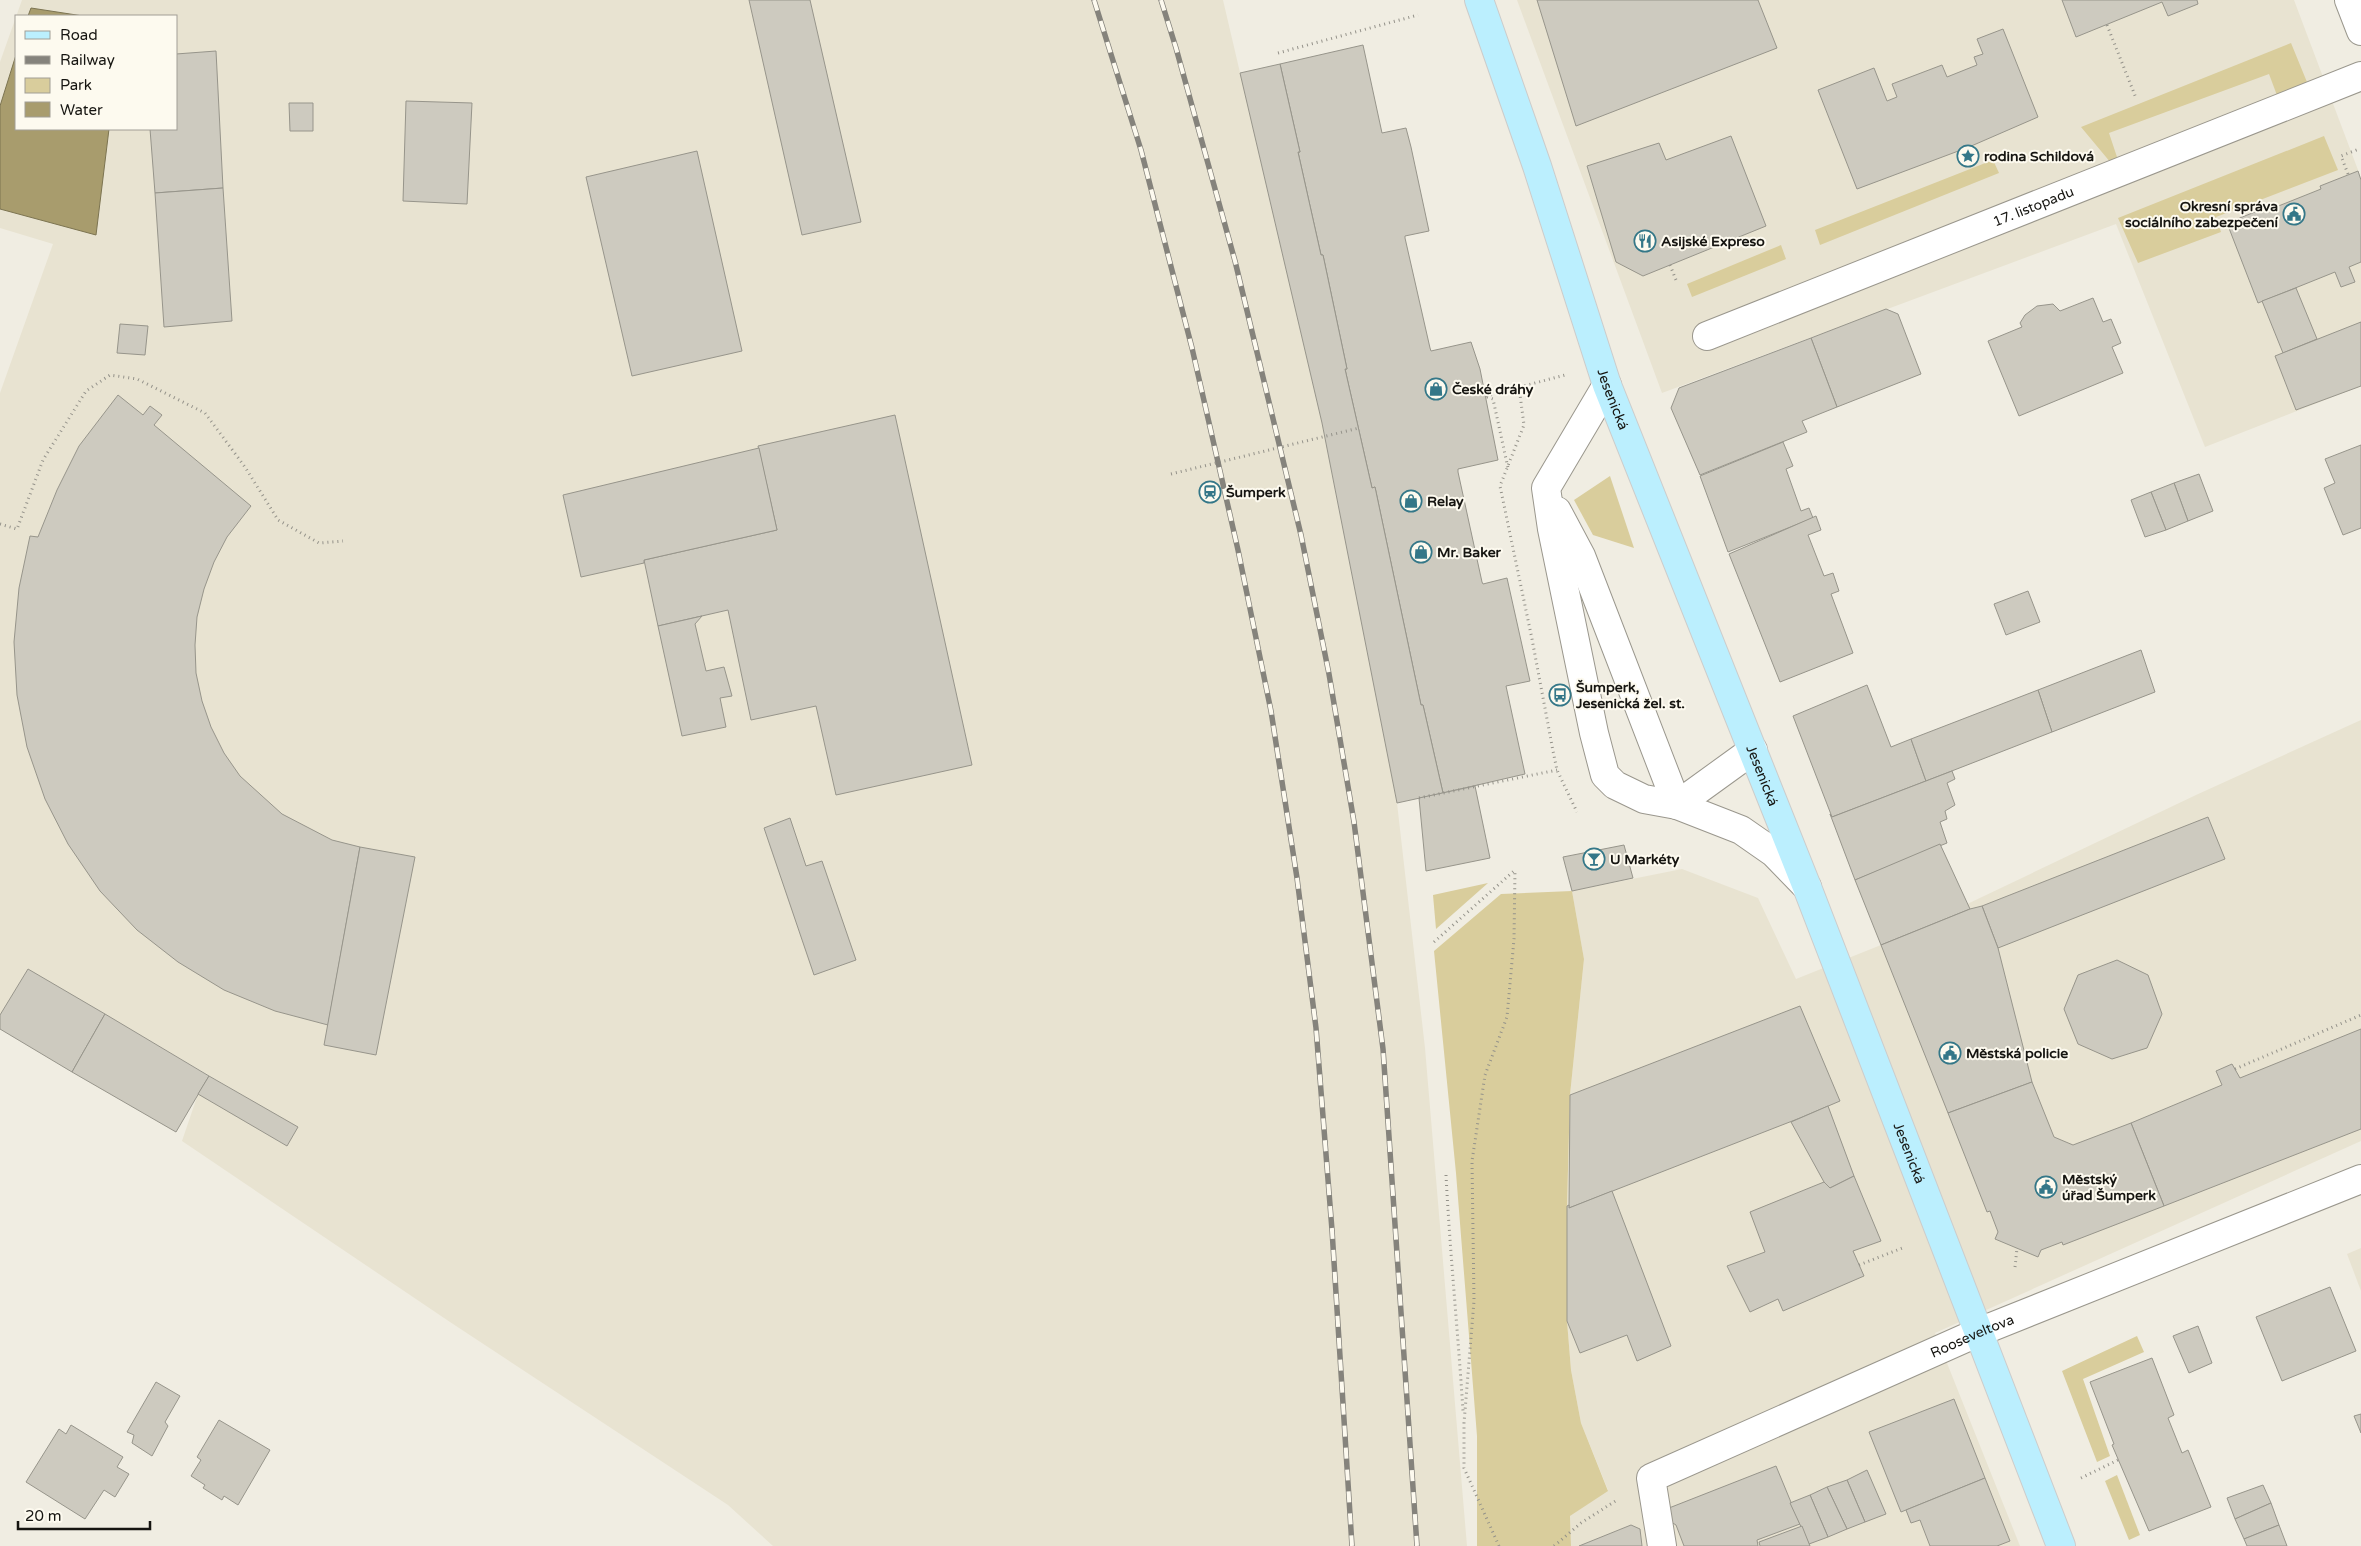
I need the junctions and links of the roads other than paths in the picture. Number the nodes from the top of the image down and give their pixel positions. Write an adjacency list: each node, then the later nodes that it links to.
1 (1479, 0): 6 (main road, Jesenická)
2 (2349, 0): 3 (street)
3 (2361, 31)
4 (2361, 76): 5 (street, 17. listopadu)
5 (1707, 336)
6 (1607, 385): 7 (street); 8 (main road, Jesenická)
7 (1546, 488): 9 (street); 9 (street)
8 (1753, 750): 9 (street); 10 (main road, Jesenická)
9 (1677, 806): 10 (street)
10 (1807, 887): 12 (main road, Jesenická)
11 (2361, 1179): 12 (street, Rooseveltova)
12 (1980, 1332): 13 (street, Rooseveltova); 14 (main road, Jesenická)
13 (1662, 1546)
14 (2061, 1546)

